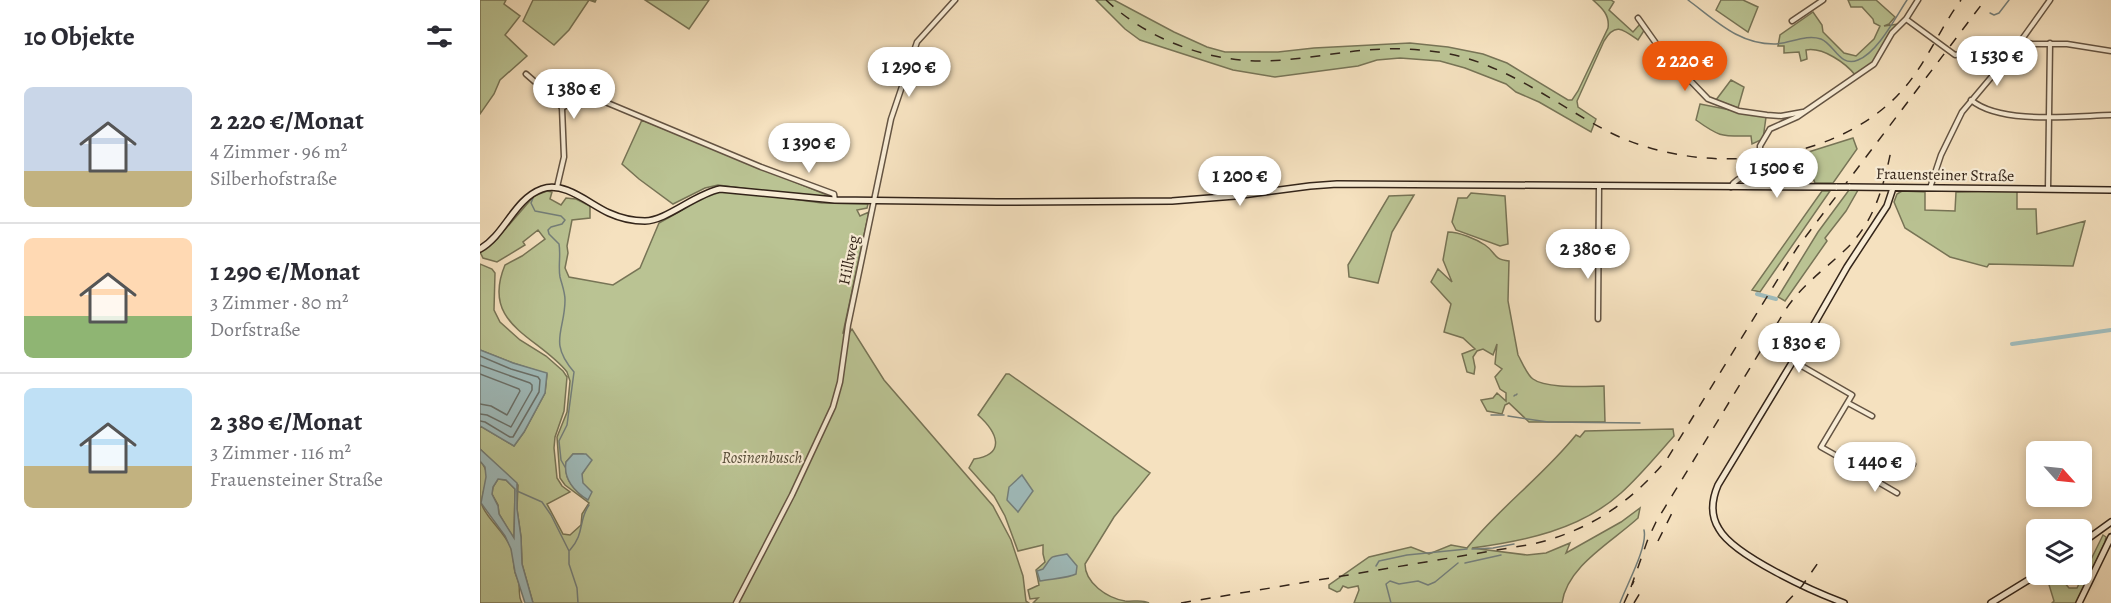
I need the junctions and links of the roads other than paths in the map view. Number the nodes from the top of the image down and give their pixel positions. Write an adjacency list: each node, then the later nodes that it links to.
1 (955, 0): 26 (street, Hillweg)
2 (1823, 0): 7 (street)
3 (1918, 0): 6 (street)
4 (2050, 0): 8 (street)
5 (1638, 18): 15 (street)
6 (1906, 19): 10 (street); 15 (street)
7 (1792, 21)
8 (2021, 41): 9 (street); 10 (street)
9 (2050, 44): 11 (street); 17 (street)
10 (2015, 49): 13 (street)
11 (2111, 51)
12 (526, 74): 14 (street)
13 (1971, 100): 17 (street); 22 (street)
14 (562, 108): 19 (street); 25 (street)
15 (1804, 112): 20 (street)
16 (2111, 114): 17 (street)
17 (2049, 116): 23 (street)
18 (1599, 186): 20 (main road, Frauensteiner Straße); 26 (main road, Frauensteiner Straße); 28 (street)
19 (557, 187): 25 (main road, Frauensteiner Straße); 27 (main road)
20 (1731, 187): 21 (main road, Frauensteiner Straße, bridge)
21 (1893, 188): 22 (main road, Frauensteiner Straße); 29 (main road)
22 (1930, 188): 23 (main road, Frauensteiner Straße)
23 (2048, 189): 24 (main road, Frauensteiner Straße)
24 (2111, 190)
25 (835, 200): 26 (main road, Frauensteiner Straße)
26 (874, 201): 40 (street, Hillweg)
27 (480, 249)
28 (1598, 319)
29 (1793, 361): 30 (street); 41 (main road)
30 (1848, 403): 31 (street); 33 (street)
31 (1872, 416)
32 (1913, 464): 33 (street)
33 (1869, 474): 34 (street)
34 (1897, 494)
35 (2109, 524): 36 (main road); 38 (main road)
36 (2092, 536)
37 (2111, 537): 38 (main road)
38 (2107, 545): 43 (main road)
39 (2026, 581): 42 (main road)
40 (736, 603)
41 (1844, 603)
42 (1991, 603)
43 (2079, 603)

